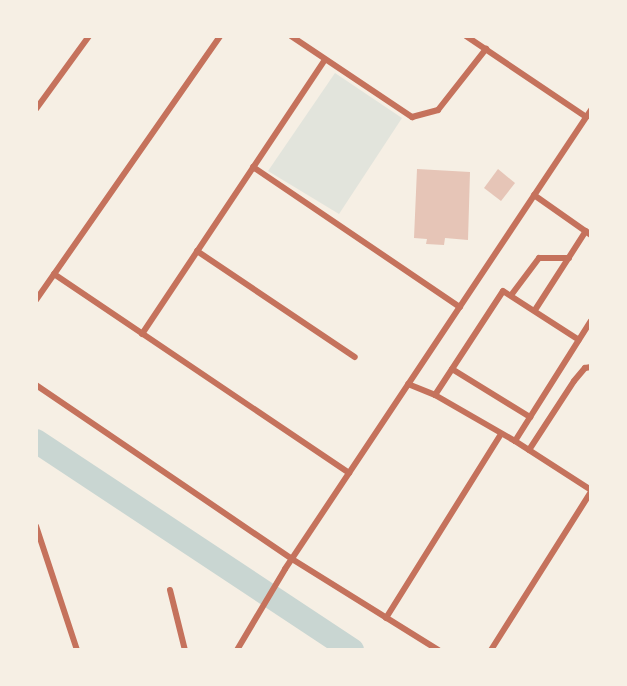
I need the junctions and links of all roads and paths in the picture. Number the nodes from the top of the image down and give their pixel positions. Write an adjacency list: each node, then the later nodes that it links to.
1 (89, 36): 7 (street)
2 (220, 36): 15 (street)
3 (291, 36): 6 (street)
4 (466, 36): 5 (street)
5 (486, 49): 6 (street); 9 (street)
6 (324, 61): 10 (street)
7 (36, 109)
8 (591, 110): 9 (street)
9 (586, 117): 11 (street)
10 (253, 167): 13 (street); 18 (street)
11 (534, 195): 12 (street); 18 (street)
12 (588, 233): 14 (street)
13 (197, 251): 21 (street); 23 (street)
14 (569, 258): 16 (street); 19 (street)
15 (54, 274): 17 (street); 21 (street)
16 (512, 294): 19 (street); 25 (street)
17 (36, 300)
18 (460, 307): 26 (street)
19 (535, 310): 22 (street)
20 (591, 321): 22 (street)
21 (142, 334): 33 (street)
22 (579, 340): 29 (street)
23 (355, 357)
24 (591, 367): 32 (street)
25 (452, 369): 28 (street); 29 (street)
26 (408, 384): 28 (street); 33 (street)
27 (36, 385): 36 (street)
28 (435, 395): 30 (street)
29 (530, 417): 31 (street)
30 (501, 434): 31 (street); 38 (street)
31 (515, 441): 32 (street)
32 (529, 450): 34 (street)
33 (349, 473): 36 (street)
34 (591, 491): 43 (street)
35 (36, 526): 39 (street)
36 (292, 559): 38 (street); 41 (street)
37 (170, 590): 40 (street)
38 (386, 618): 42 (street)
39 (77, 650)
40 (185, 650)
41 (237, 650)
42 (438, 650)
43 (491, 650)

